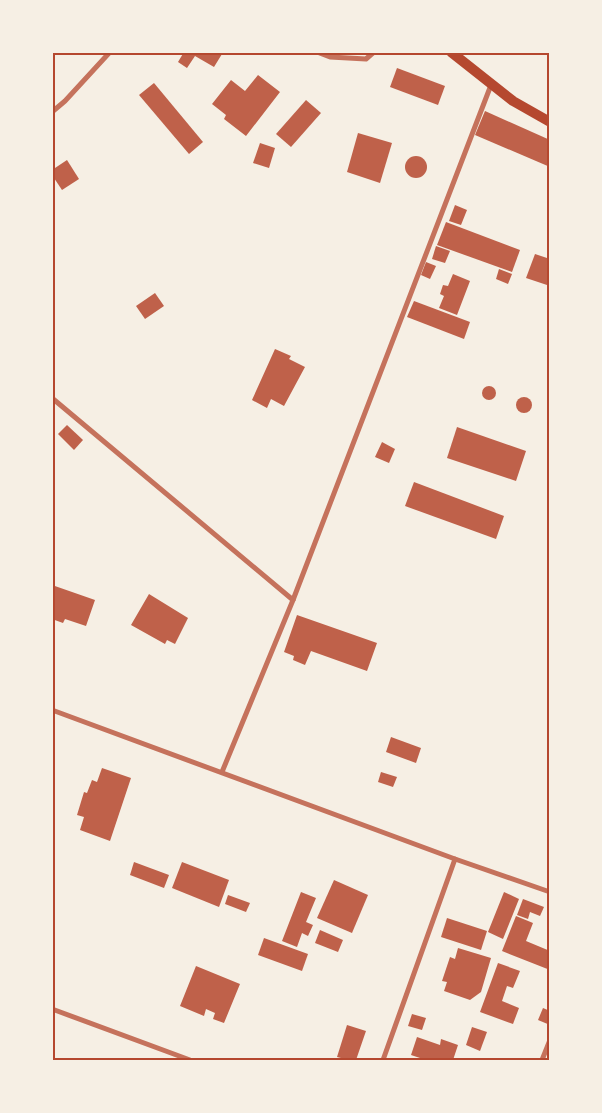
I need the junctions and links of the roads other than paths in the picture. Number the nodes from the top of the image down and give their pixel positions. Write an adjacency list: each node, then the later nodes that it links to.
1 (110, 52): 6 (street)
2 (318, 52): 3 (street)
3 (374, 52)
4 (451, 52): 5 (main road)
5 (491, 85): 7 (main road); 9 (street)
6 (52, 112)
7 (550, 122)
8 (52, 398): 9 (street)
9 (293, 600): 11 (street)
10 (52, 710): 11 (street)
11 (222, 772): 12 (street)
12 (455, 859): 13 (street); 17 (street)
13 (550, 892)
14 (52, 1009): 16 (street)
15 (550, 1040): 18 (street)
16 (190, 1060)
17 (383, 1060)
18 (542, 1060)

